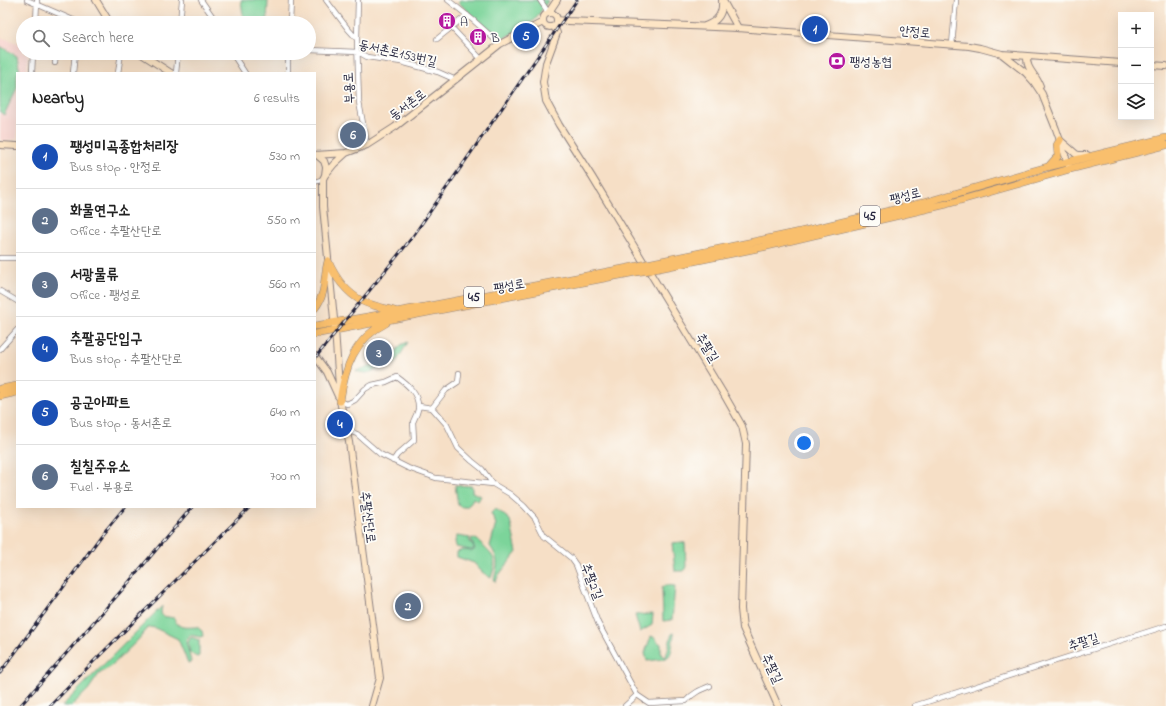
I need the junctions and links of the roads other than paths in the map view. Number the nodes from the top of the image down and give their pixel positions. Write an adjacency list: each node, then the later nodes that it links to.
1 (27, 0): 13 (street)
2 (96, 0): 18 (street)
3 (182, 0): 19 (street)
4 (201, 0): 20 (street)
5 (290, 0): 21 (street)
6 (326, 0): 27 (street)
7 (358, 0): 27 (street, 부용로)
8 (448, 0): 15 (street)
9 (540, 0): 14 (street)
10 (557, 0): 14 (street)
11 (722, 0): 25 (street); 26 (street)
12 (956, 0): 30 (street)
13 (37, 2): 16 (street); 17 (street)
14 (548, 13): 22 (street); 23 (street)
15 (467, 15): 24 (street); 29 (street)
16 (36, 16)
17 (63, 16)
18 (106, 16)
19 (181, 16)
20 (212, 16)
21 (290, 16)
22 (543, 22): 23 (street); 29 (street, 동서촌로)
23 (555, 23): 25 (street); 102 (street, 추팔길)
24 (452, 27): 28 (street); 35 (street)
25 (703, 27): 26 (street)
26 (738, 28): 30 (street, 안정로)
27 (357, 39): 32 (street, 부용로)
28 (437, 39)
29 (500, 44): 35 (street, 동서촌로)
30 (952, 45): 33 (street, 안정로)
31 (316, 50): 32 (street, 동서촌로153번길)
32 (358, 52): 55 (street, 동서촌로153번길); 60 (street, 부용로)
33 (1002, 54): 34 (street, 안정로); 56 (street)
34 (1027, 56): 45 (street, 안정로); 56 (street)
35 (481, 59): 55 (street, 동서촌로)
36 (33, 60): 48 (street)
37 (55, 60): 44 (street)
38 (74, 60): 49 (street)
39 (120, 60): 50 (street)
40 (151, 60): 51 (street)
41 (177, 60): 52 (street)
42 (237, 60): 53 (street)
43 (288, 60): 54 (street)
44 (55, 63)
45 (1118, 63)
46 (1154, 65): 47 (street)
47 (1166, 66)
48 (32, 72)
49 (73, 72)
50 (118, 72)
51 (169, 72)
52 (176, 72)
53 (244, 72)
54 (288, 72)
55 (456, 80): 60 (street, 동서촌로)
56 (1042, 94): 58 (street)
57 (1166, 138): 65 (main road, 팽성로 / 45)
58 (1060, 140): 65 (street); 66 (street); 67 (main road)
59 (0, 145): 62 (street)
60 (367, 145): 63 (street, 동서촌로)
61 (1166, 145): 66 (main road, 팽성로 / 45)
62 (16, 146)
63 (346, 153): 64 (street, 동서촌로); 69 (street)
64 (316, 155): 69 (street, 추팔산단로)
65 (1089, 156): 66 (main road, 팽성로 / 45)
66 (1069, 165): 67 (main road, 팽성로 / 45); 74 (main road, 팽성로 / 45)
67 (1047, 167): 74 (main road, 팽성로 / 45)
68 (316, 178): 69 (street)
69 (323, 179): 70 (street); 73 (street, 추팔산단로)
70 (316, 182)
71 (0, 258): 72 (street)
72 (16, 258)
73 (328, 261): 77 (main road); 78 (main road); 80 (street, 추팔산단로)
74 (649, 267): 78 (main road, 팽성로 / 45, bridge)
75 (0, 291): 76 (street)
76 (16, 300)
77 (316, 307)
78 (396, 315): 80 (main road, 팽성로 / 45); 90 (main road)
79 (316, 326): 80 (main road, 팽성로 / 45)
80 (335, 326): 82 (main road, 팽성로 / 45); 90 (street, 추팔산단로)
81 (16, 331): 83 (street)
82 (316, 334)
83 (0, 349)
84 (316, 358): 90 (street)
85 (460, 373): 91 (street)
86 (16, 386): 87 (main road)
87 (0, 389)
88 (16, 392): 89 (main road)
89 (0, 396)
90 (340, 401): 92 (street); 93 (street, 추팔산단로)
91 (432, 408): 92 (street); 95 (street)
92 (418, 409): 94 (street)
93 (346, 430): 94 (street, 추팔2길); 100 (street, 추팔산단로)
94 (393, 461): 95 (street, 추팔2길)
95 (493, 484): 98 (street, 추팔2길)
96 (1166, 626): 103 (street, 추팔길)
97 (710, 686): 99 (street)
98 (637, 695): 99 (street); 101 (street)
99 (687, 704)
100 (372, 706)
101 (625, 706)
102 (778, 706)
103 (914, 706)

